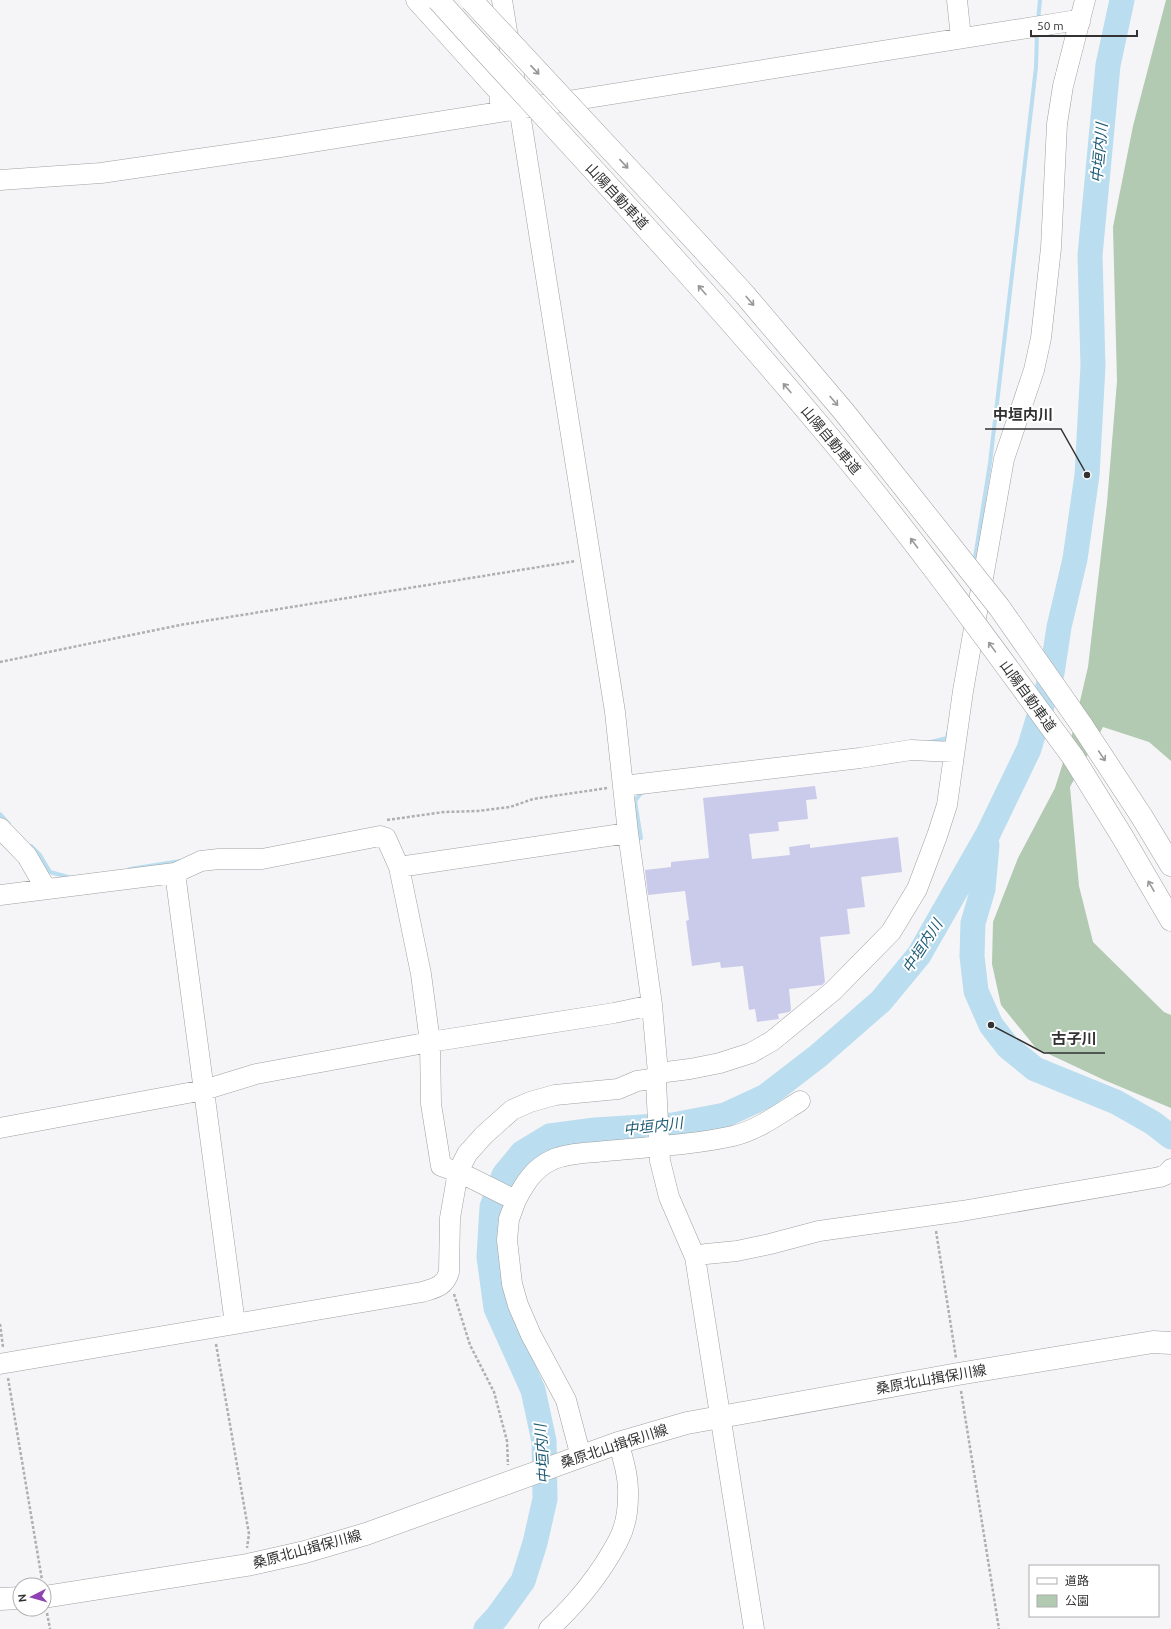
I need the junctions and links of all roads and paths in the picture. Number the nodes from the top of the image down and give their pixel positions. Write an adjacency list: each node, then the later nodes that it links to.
1 (416, 0): 10 (street)
2 (438, 0): 25 (main road, 山陽自動車道, one-way to 2, bridge)
3 (471, 0): 20 (main road, 山陽自動車道, one-way to 20, bridge)
4 (502, 0): 9 (street)
5 (957, 0): 8 (street)
6 (1085, 0): 7 (street)
7 (1080, 22): 8 (street); 15 (street)
8 (961, 38): 11 (street)
9 (512, 62): 10 (street); 11 (street)
10 (487, 79): 11 (street)
11 (510, 110): 12 (street); 13 (street)
12 (0, 180)
13 (590, 559): 14 (path); 16 (street)
14 (0, 662)
15 (954, 752): 16 (street); 28 (street)
16 (623, 786): 18 (street); 19 (path)
17 (0, 828): 23 (street)
18 (628, 833): 21 (street); 26 (street)
19 (386, 838): 21 (street); 22 (street)
20 (1171, 864)
21 (399, 867): 27 (street)
22 (176, 873): 23 (street); 29 (street)
23 (46, 889): 24 (street)
24 (0, 895)
25 (1171, 920)
26 (652, 1005): 27 (street); 28 (street)
27 (430, 1042): 29 (street); 34 (street)
28 (657, 1078): 32 (street); 34 (street)
29 (204, 1090): 31 (street); 40 (street)
30 (800, 1101): 32 (street)
31 (0, 1128)
32 (659, 1143): 35 (street); 37 (street)
33 (1171, 1169): 36 (street)
34 (461, 1174): 35 (street); 38 (street)
35 (514, 1199): 47 (street)
36 (934, 1215): 37 (street); 44 (path)
37 (695, 1258): 45 (street)
38 (447, 1280): 40 (street); 48 (path)
39 (0, 1324): 43 (path)
40 (235, 1324): 41 (street)
41 (214, 1328): 43 (street); 49 (path)
42 (1171, 1343): 44 (main road, 桑原北山揖保川線)
43 (3, 1364): 50 (path)
44 (958, 1374): 45 (main road, 桑原北山揖保川線); 56 (path)
45 (721, 1416): 46 (main road, 桑原北山揖保川線); 55 (street)
46 (618, 1443): 47 (main road, 桑原北山揖保川線); 54 (street)
47 (577, 1458): 48 (main road, 桑原北山揖保川線)
48 (513, 1481): 49 (main road, 桑原北山揖保川線)
49 (248, 1564): 51 (main road, 桑原北山揖保川線)
50 (42, 1577)
51 (52, 1596)
52 (12, 1598): 53 (main road)
53 (0, 1599)
54 (549, 1629)
55 (754, 1629)
56 (999, 1629)

